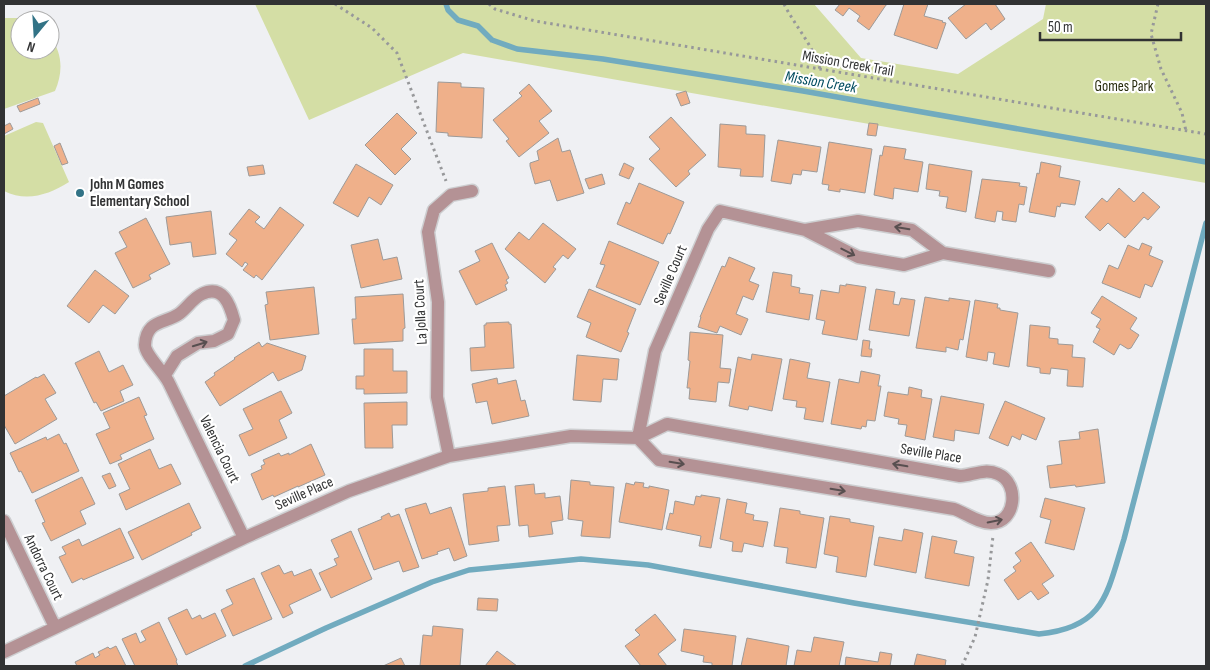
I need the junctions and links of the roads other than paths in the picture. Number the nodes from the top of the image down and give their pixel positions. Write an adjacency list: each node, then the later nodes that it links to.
1 (472, 191): 7 (street, La Jolla Court)
2 (805, 230): 3 (street, Seville Court, one-way to 3); 3 (street, Seville Court, one-way to 2); 6 (street, Seville Court)
3 (943, 253): 4 (street, Seville Court)
4 (1049, 271)
5 (165, 375): 5 (street, Valencia Court, one-way to 5); 9 (street, Valencia Court)
6 (638, 438): 6 (street, Seville Place, one-way to 6); 7 (street, Seville Place)
7 (448, 456): 9 (street, Seville Place)
8 (4, 521): 10 (street, Andorra Court)
9 (244, 538): 10 (street, Seville Place)
10 (55, 627): 11 (street, Seville Place)
11 (4, 652)

